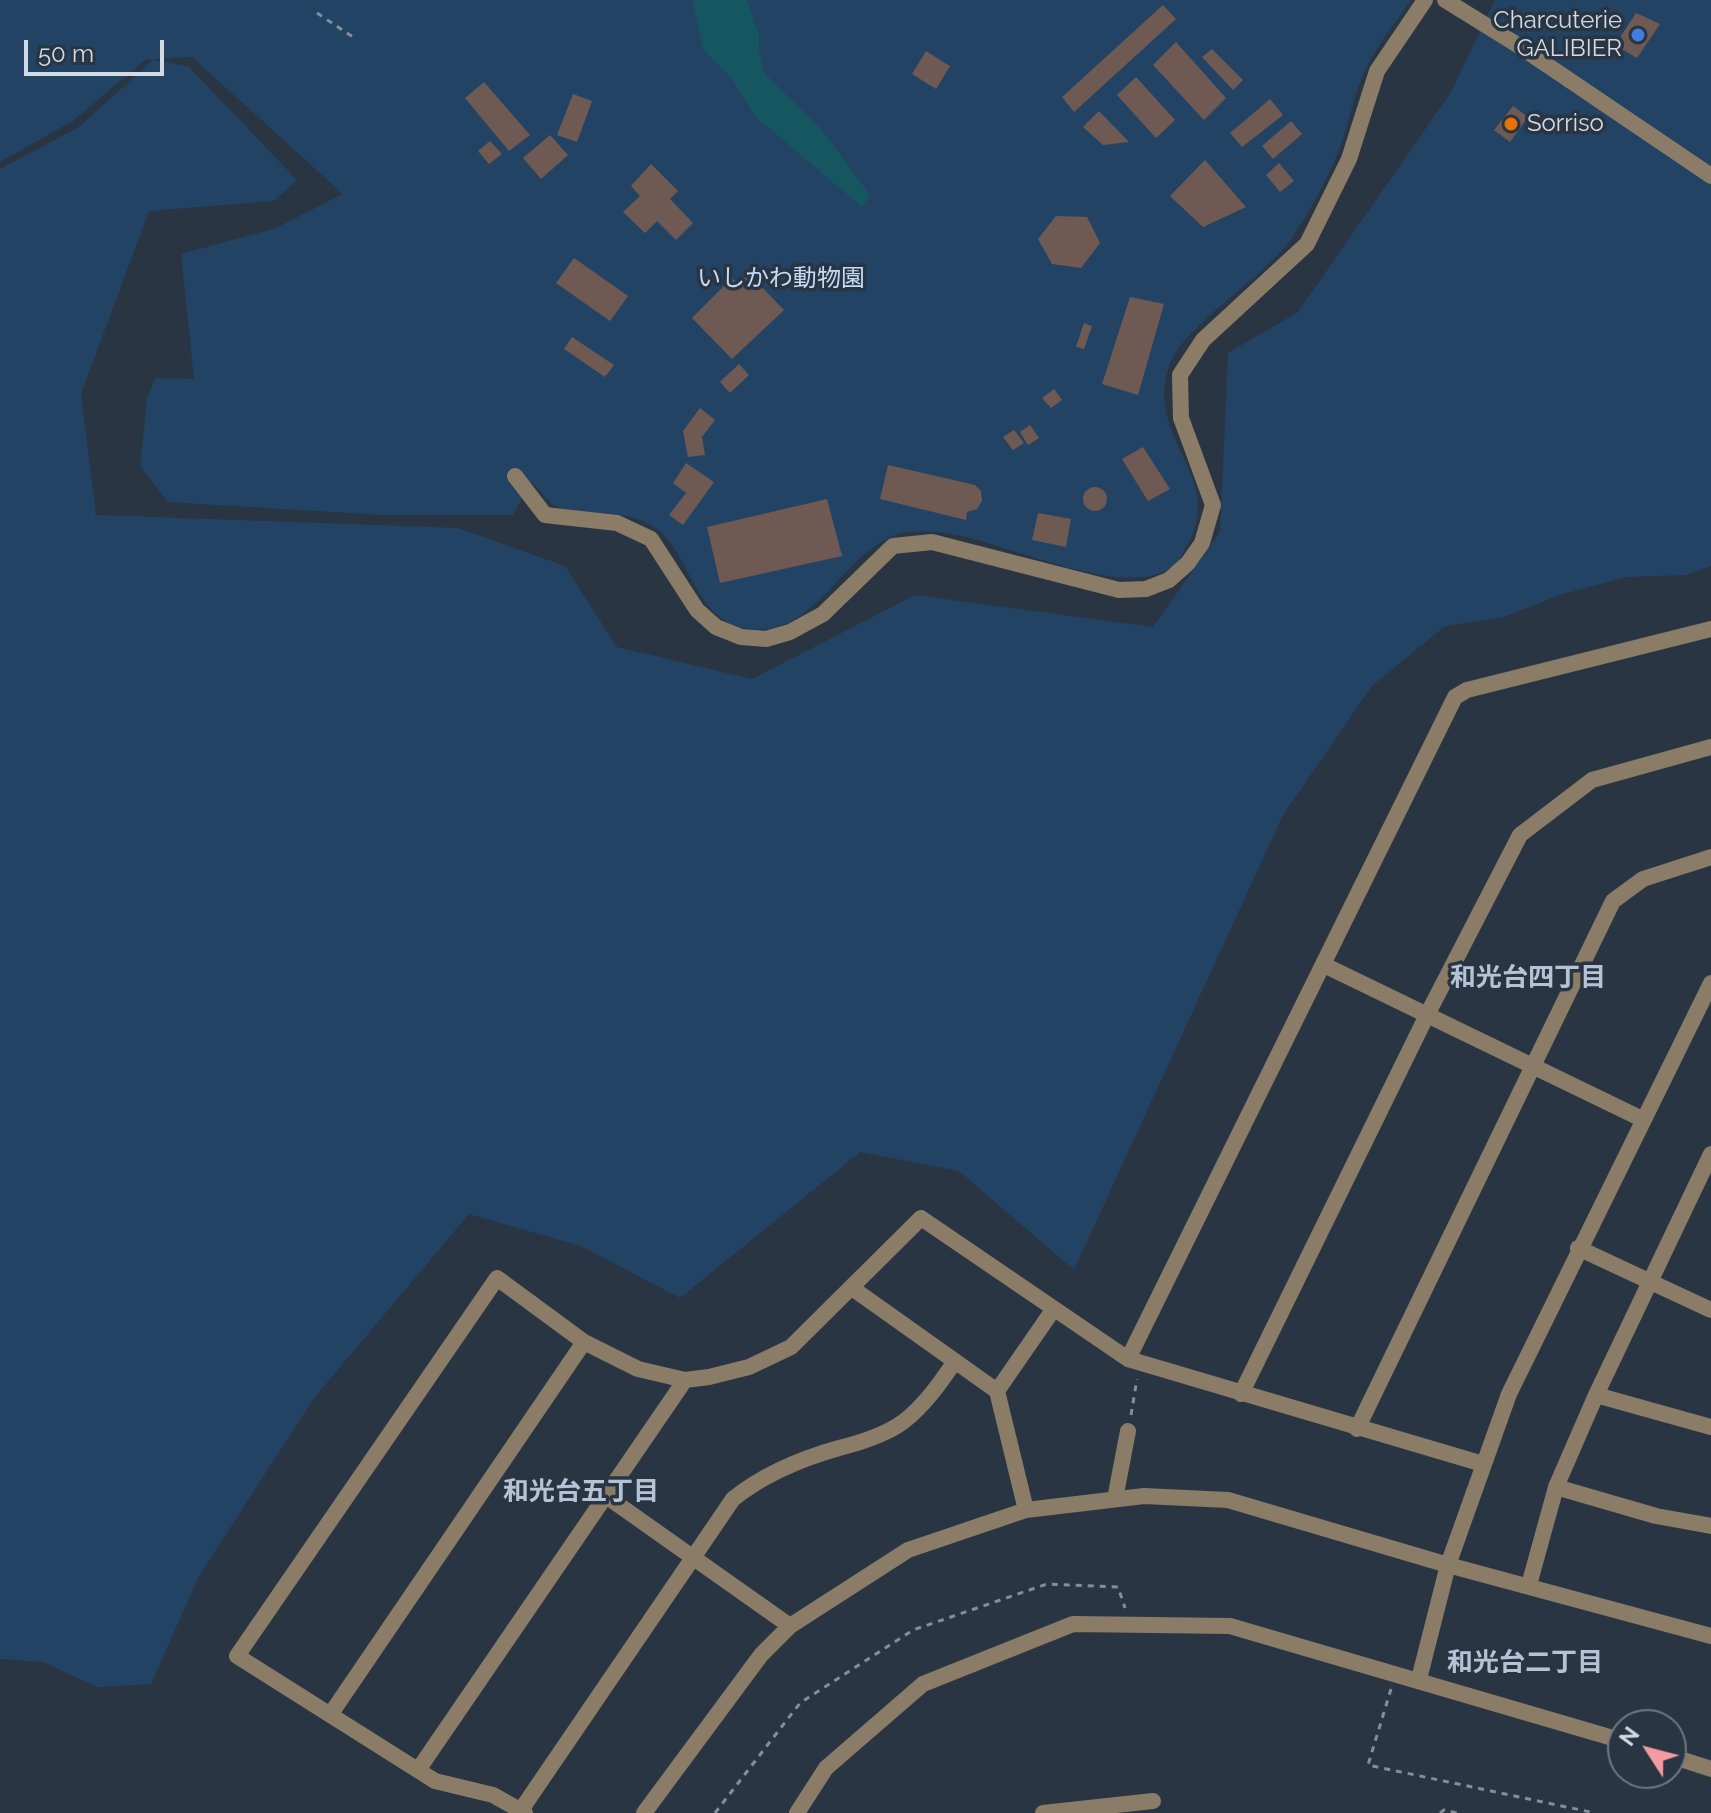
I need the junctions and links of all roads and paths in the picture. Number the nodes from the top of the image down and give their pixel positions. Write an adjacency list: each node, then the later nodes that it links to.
1 (1425, 0): 6 (street)
2 (1445, 0): 5 (street)
3 (317, 13): 4 (path)
4 (353, 37)
5 (1711, 176)
6 (515, 476)
7 (1711, 629): 10 (street)
8 (1711, 747): 12 (street)
9 (1711, 857): 13 (street)
10 (1324, 965): 12 (street); 23 (street)
11 (1711, 983): 14 (street)
12 (1427, 1015): 13 (street); 26 (street)
13 (1532, 1066): 14 (street); 29 (street)
14 (1642, 1119): 16 (street)
15 (1711, 1154): 17 (street)
16 (1578, 1248): 17 (street); 31 (street)
17 (1650, 1282): 20 (street); 27 (street)
18 (852, 1288): 19 (street); 22 (street); 24 (street)
19 (1053, 1310): 23 (street); 25 (street)
20 (1711, 1310)
21 (584, 1342): 24 (street); 45 (street); 45 (street)
22 (955, 1361): 25 (street); 37 (street)
23 (1134, 1361): 26 (street); 30 (path)
24 (685, 1380): 33 (street)
25 (997, 1391): 35 (street)
26 (1241, 1394): 29 (street)
27 (1596, 1395): 28 (street); 32 (street)
28 (1711, 1427)
29 (1357, 1429): 31 (street)
30 (1128, 1431): 34 (street)
31 (1483, 1464): 38 (street)
32 (1556, 1487): 36 (street); 39 (street)
33 (606, 1496): 37 (street); 49 (street)
34 (1115, 1499): 35 (street); 38 (street)
35 (1026, 1510): 41 (street)
36 (1711, 1526)
37 (693, 1557): 41 (street); 51 (street)
38 (1448, 1565): 39 (street); 44 (street)
39 (1529, 1585): 42 (street)
40 (1130, 1625): 43 (street); 53 (path); 54 (street)
41 (790, 1626): 52 (street)
42 (1711, 1636)
43 (1396, 1672): 44 (street); 58 (path)
44 (1419, 1679): 46 (street)
45 (330, 1715): 49 (street)
46 (1607, 1736)
47 (1687, 1761): 48 (street)
48 (1711, 1769)
49 (418, 1770): 51 (street)
50 (1152, 1809): 55 (street)
51 (523, 1812)
52 (644, 1813)
53 (715, 1813)
54 (797, 1813)
55 (1043, 1813)
56 (1440, 1813): 57 (path)
57 (1457, 1813)
58 (1595, 1813)

